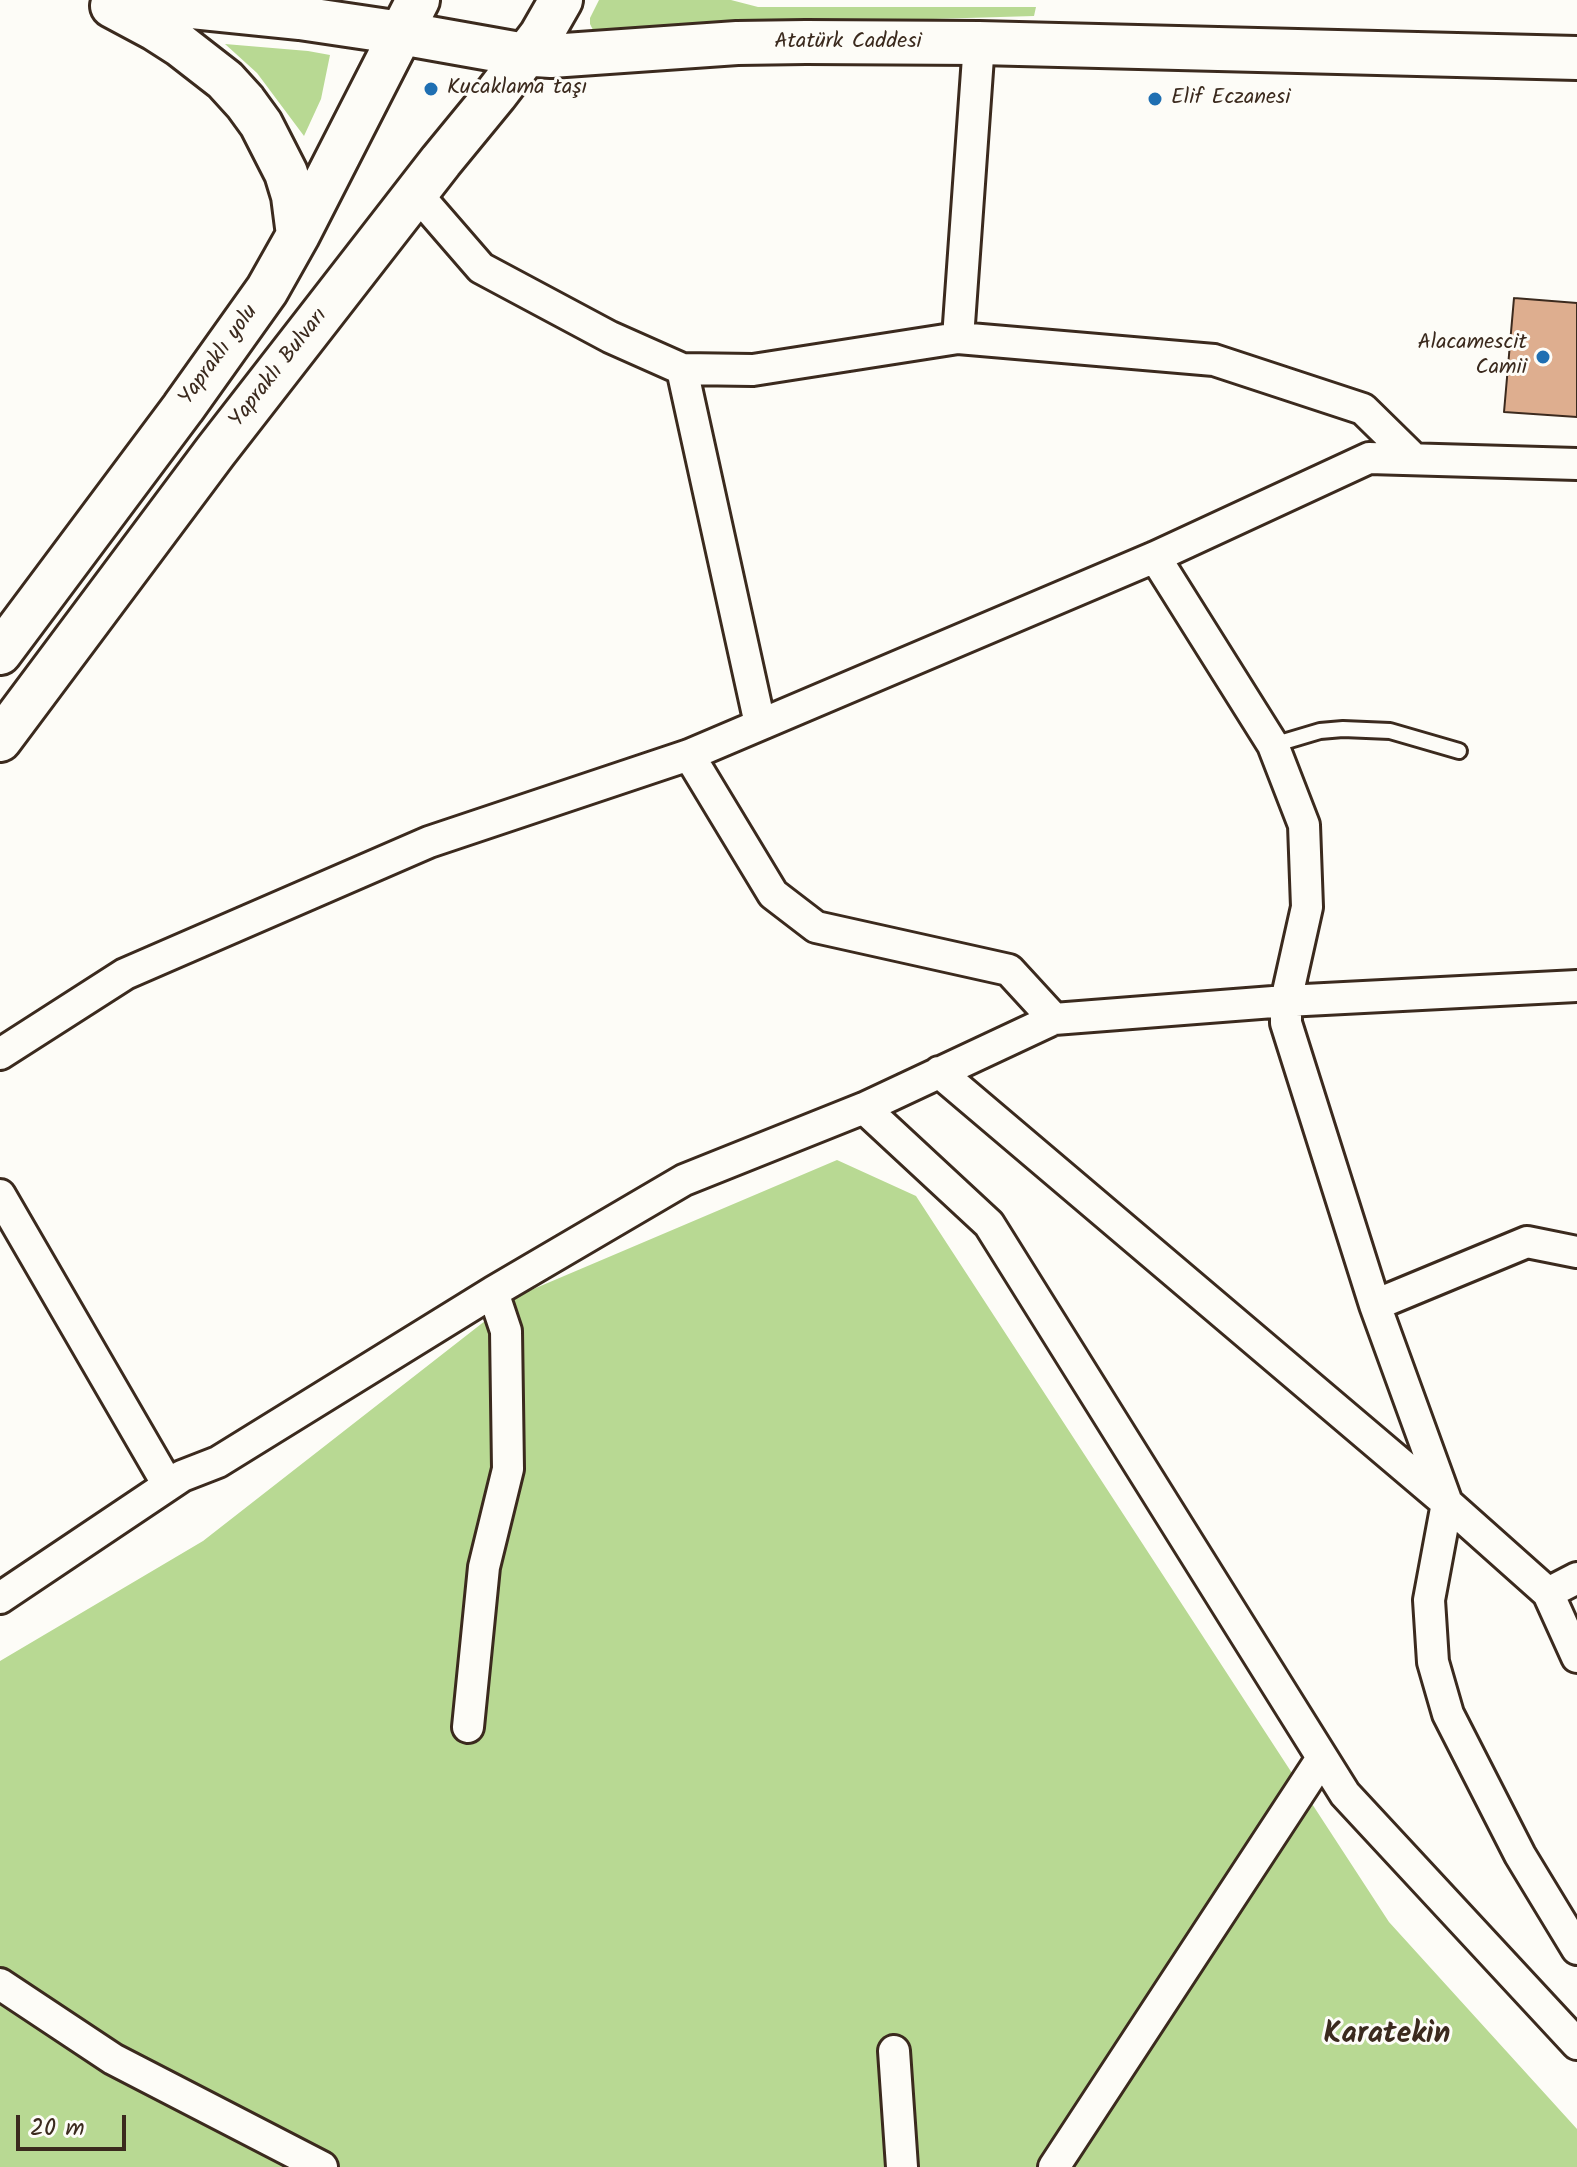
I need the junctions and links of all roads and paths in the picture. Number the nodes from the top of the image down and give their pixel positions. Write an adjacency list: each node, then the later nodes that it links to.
1 (100, 0): 9 (main road)
2 (124, 0): 4 (main road, Atatürk Caddesi)
3 (561, 0): 6 (main road, Yapraklı Bulvarı)
4 (409, 17): 6 (main road, Atatürk Caddesi); 9 (main road, Yapraklı yolu)
5 (979, 43): 6 (main road, Atatürk Caddesi); 7 (main road, Atatürk Caddesi); 10 (street)
6 (525, 54): 8 (main road, Yapraklı Bulvarı)
7 (1577, 58)
8 (416, 193): 11 (street); 17 (main road, Yapraklı Bulvarı)
9 (298, 235): 15 (main road, Yapraklı yolu)
10 (958, 338): 11 (street); 12 (street)
11 (682, 369): 16 (street)
12 (1414, 459): 13 (street); 14 (street)
13 (1577, 464)
14 (1155, 557): 16 (street); 18 (street)
15 (0, 653)
16 (760, 724): 20 (street)
17 (0, 740)
18 (1273, 745): 19 (lane); 22 (street)
19 (1459, 751)
20 (689, 755): 23 (street); 24 (street)
21 (1577, 986): 22 (street)
22 (1286, 1001): 23 (street); 30 (street)
23 (1054, 1019): 25 (street)
24 (0, 1054)
25 (939, 1072): 26 (street); 32 (street)
26 (864, 1108): 29 (street); 38 (street)
27 (0, 1195): 31 (street)
28 (1577, 1252): 30 (street)
29 (493, 1292): 31 (street); 37 (street)
30 (1375, 1305): 32 (street)
31 (168, 1485): 35 (street)
32 (1447, 1503): 34 (street); 39 (street)
33 (1577, 1578): 34 (street)
34 (1548, 1593): 36 (street)
35 (0, 1598)
36 (1577, 1657)
37 (468, 1727)
38 (1322, 1758): 41 (street); 45 (street)
39 (1577, 1949)
40 (0, 1984): 43 (street)
41 (1577, 2044)
42 (894, 2051): 44 (street)
43 (322, 2167)
44 (902, 2167)
45 (1054, 2167)

